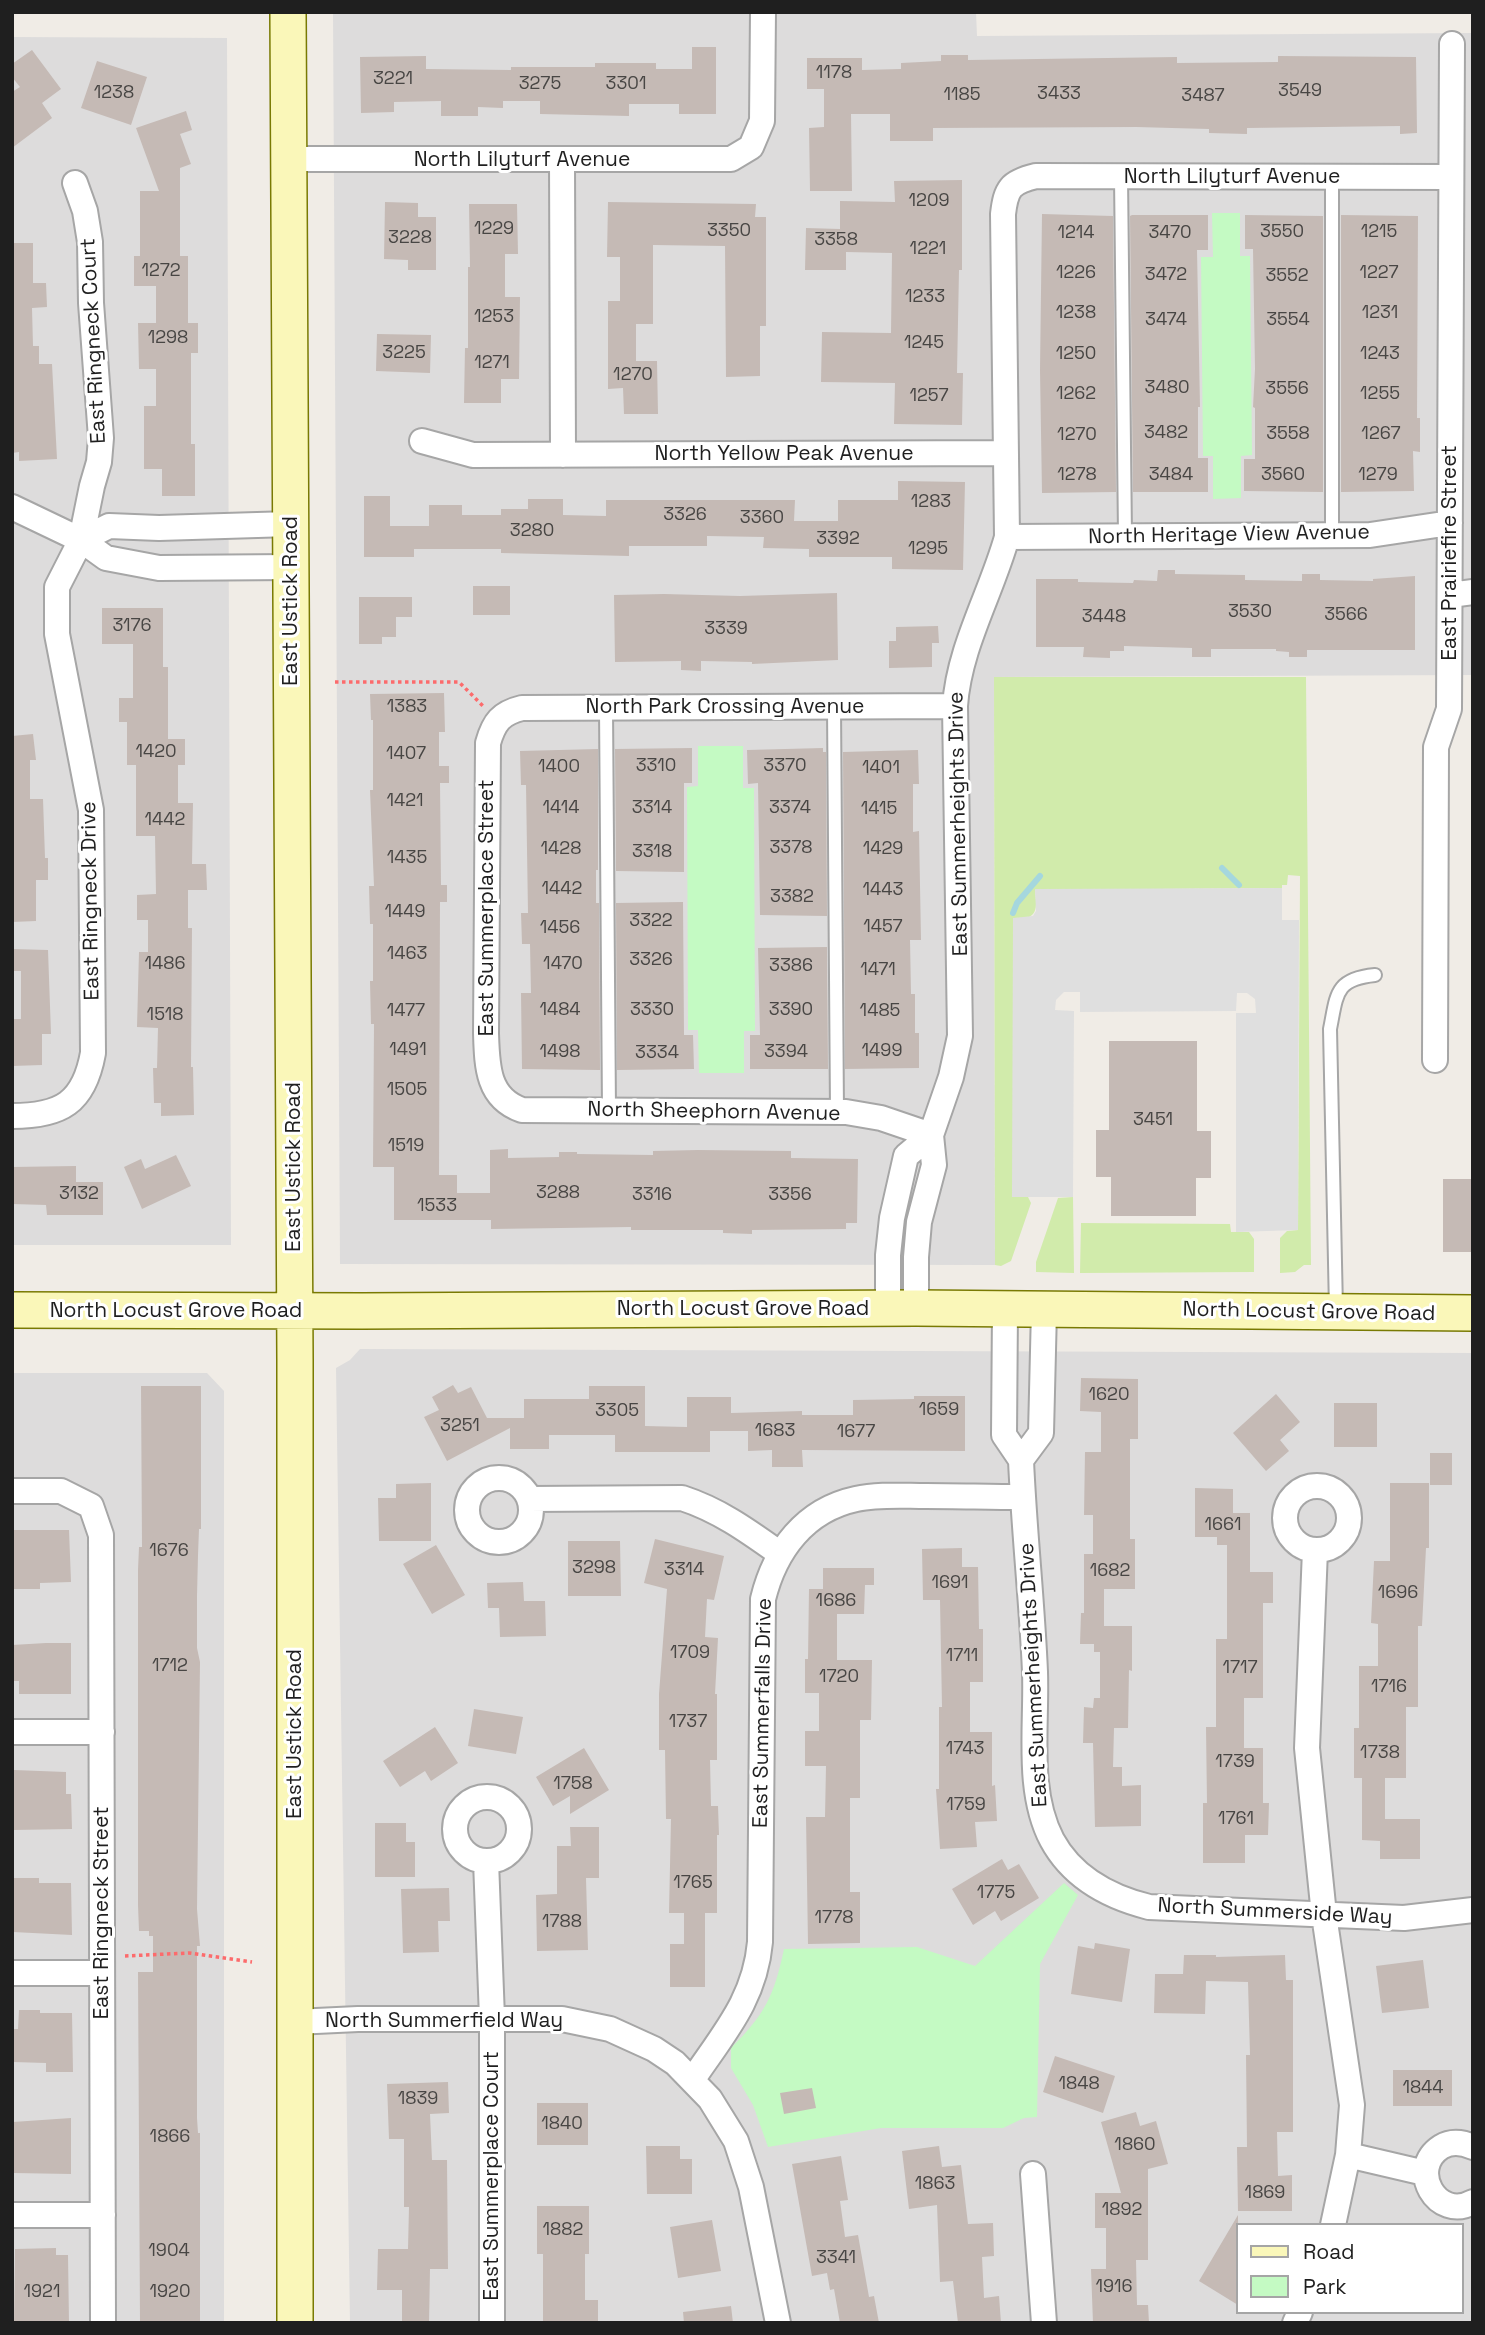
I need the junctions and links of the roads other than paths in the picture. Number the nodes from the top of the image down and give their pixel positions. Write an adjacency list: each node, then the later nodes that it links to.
1 (288, 12): 4 (main road, East Ustick Road)
2 (763, 12): 5 (street, North Lilyturf Avenue)
3 (1452, 44): 8 (street, East Prairiefire Street)
4 (289, 159): 5 (street, North Lilyturf Avenue); 16 (main road, East Ustick Road)
5 (562, 160): 13 (street)
6 (1121, 177): 7 (street, North Lilyturf Avenue); 10 (street, North Lilyturf Avenue); 18 (lane)
7 (1332, 177): 8 (street, North Lilyturf Avenue); 17 (lane)
8 (1451, 177): 15 (street, East Prairiefire Street)
9 (75, 183): 20 (street, East Ringneck Court)
10 (1014, 184): 12 (street, East Summerheights Drive)
11 (422, 441): 13 (street, North Yellow Peak Avenue)
12 (1004, 453): 13 (street, North Yellow Peak Avenue); 19 (street, East Summerheights Drive)
13 (563, 455)
14 (12, 507): 20 (street)
15 (1450, 523): 17 (street, North Heritage View Avenue); 22 (street, East Prairiefire Street)
16 (290, 524): 20 (street); 21 (main road, East Ustick Road)
17 (1332, 535): 18 (street, North Heritage View Avenue)
18 (1125, 536): 19 (street, North Heritage View Avenue)
19 (1007, 537): 23 (street, East Summerheights Drive)
20 (81, 540): 21 (street); 32 (street, East Ringneck Drive)
21 (291, 567): 38 (main road, East Ustick Road)
22 (1461, 593): 28 (street, East Prairiefire Street)
23 (955, 706): 24 (street, North Park Crossing Avenue); 33 (street, East Summerheights Drive)
24 (834, 707): 25 (street, North Park Crossing Avenue); 31 (lane)
25 (606, 708): 26 (street, North Park Crossing Avenue); 30 (lane)
26 (497, 719): 29 (street, East Summerplace Street)
27 (1375, 975): 39 (lane)
28 (1435, 1060)
29 (499, 1095): 30 (street, North Sheephorn Avenue)
30 (609, 1111): 31 (street, North Sheephorn Avenue)
31 (837, 1112): 33 (street, North Sheephorn Avenue)
32 (12, 1116)
33 (930, 1135): 34 (street, East Summerheights Drive)
34 (902, 1308): 35 (main road, North Locust Grove Road); 38 (main road, North Locust Grove Road)
35 (1004, 1309): 37 (main road, North Locust Grove Road); 41 (street, East Summerheights Drive)
36 (12, 1310): 38 (main road, North Locust Grove Road)
37 (1044, 1310): 39 (main road, North Locust Grove Road); 41 (street)
38 (294, 1311): 56 (main road, East Ustick Road)
39 (1336, 1313): 40 (main road, North Locust Grove Road)
40 (1473, 1313)
41 (1021, 1460): 43 (street, East Summerheights Drive)
42 (12, 1491): 48 (street, East Ringneck Street)
43 (1022, 1497): 46 (street, East Summerfalls Drive); 50 (street, East Summerheights Drive)
44 (529, 1499): 46 (street)
45 (1315, 1550): 52 (street)
46 (779, 1553): 57 (street, East Summerfalls Drive)
47 (12, 1732): 48 (street)
48 (102, 1732): 53 (street, East Ringneck Street)
49 (486, 1861): 55 (street, East Summerplace Court)
50 (1083, 1877): 52 (street, North Summerside Way)
51 (1473, 1910): 52 (street, North Summerside Way)
52 (1324, 1916): 59 (street)
53 (102, 1965): 54 (street); 64 (street, East Ringneck Street)
54 (12, 1973)
55 (492, 2018): 56 (street, North Summerfield Way); 57 (street, North Summerfield Way); 68 (street, East Summerplace Court)
56 (295, 2022): 67 (main road, East Ustick Road)
57 (693, 2079): 69 (street, North Summerfield Way)
58 (1473, 2147): 61 (street)
59 (1348, 2155): 61 (street); 65 (street)
60 (1033, 2174): 70 (street)
61 (1425, 2174): 62 (street)
62 (1473, 2202)
63 (12, 2216): 64 (street)
64 (103, 2216): 66 (street, East Ringneck Street)
65 (1333, 2223)
66 (103, 2323)
67 (295, 2323)
68 (492, 2323)
69 (778, 2323)
70 (1044, 2323)

